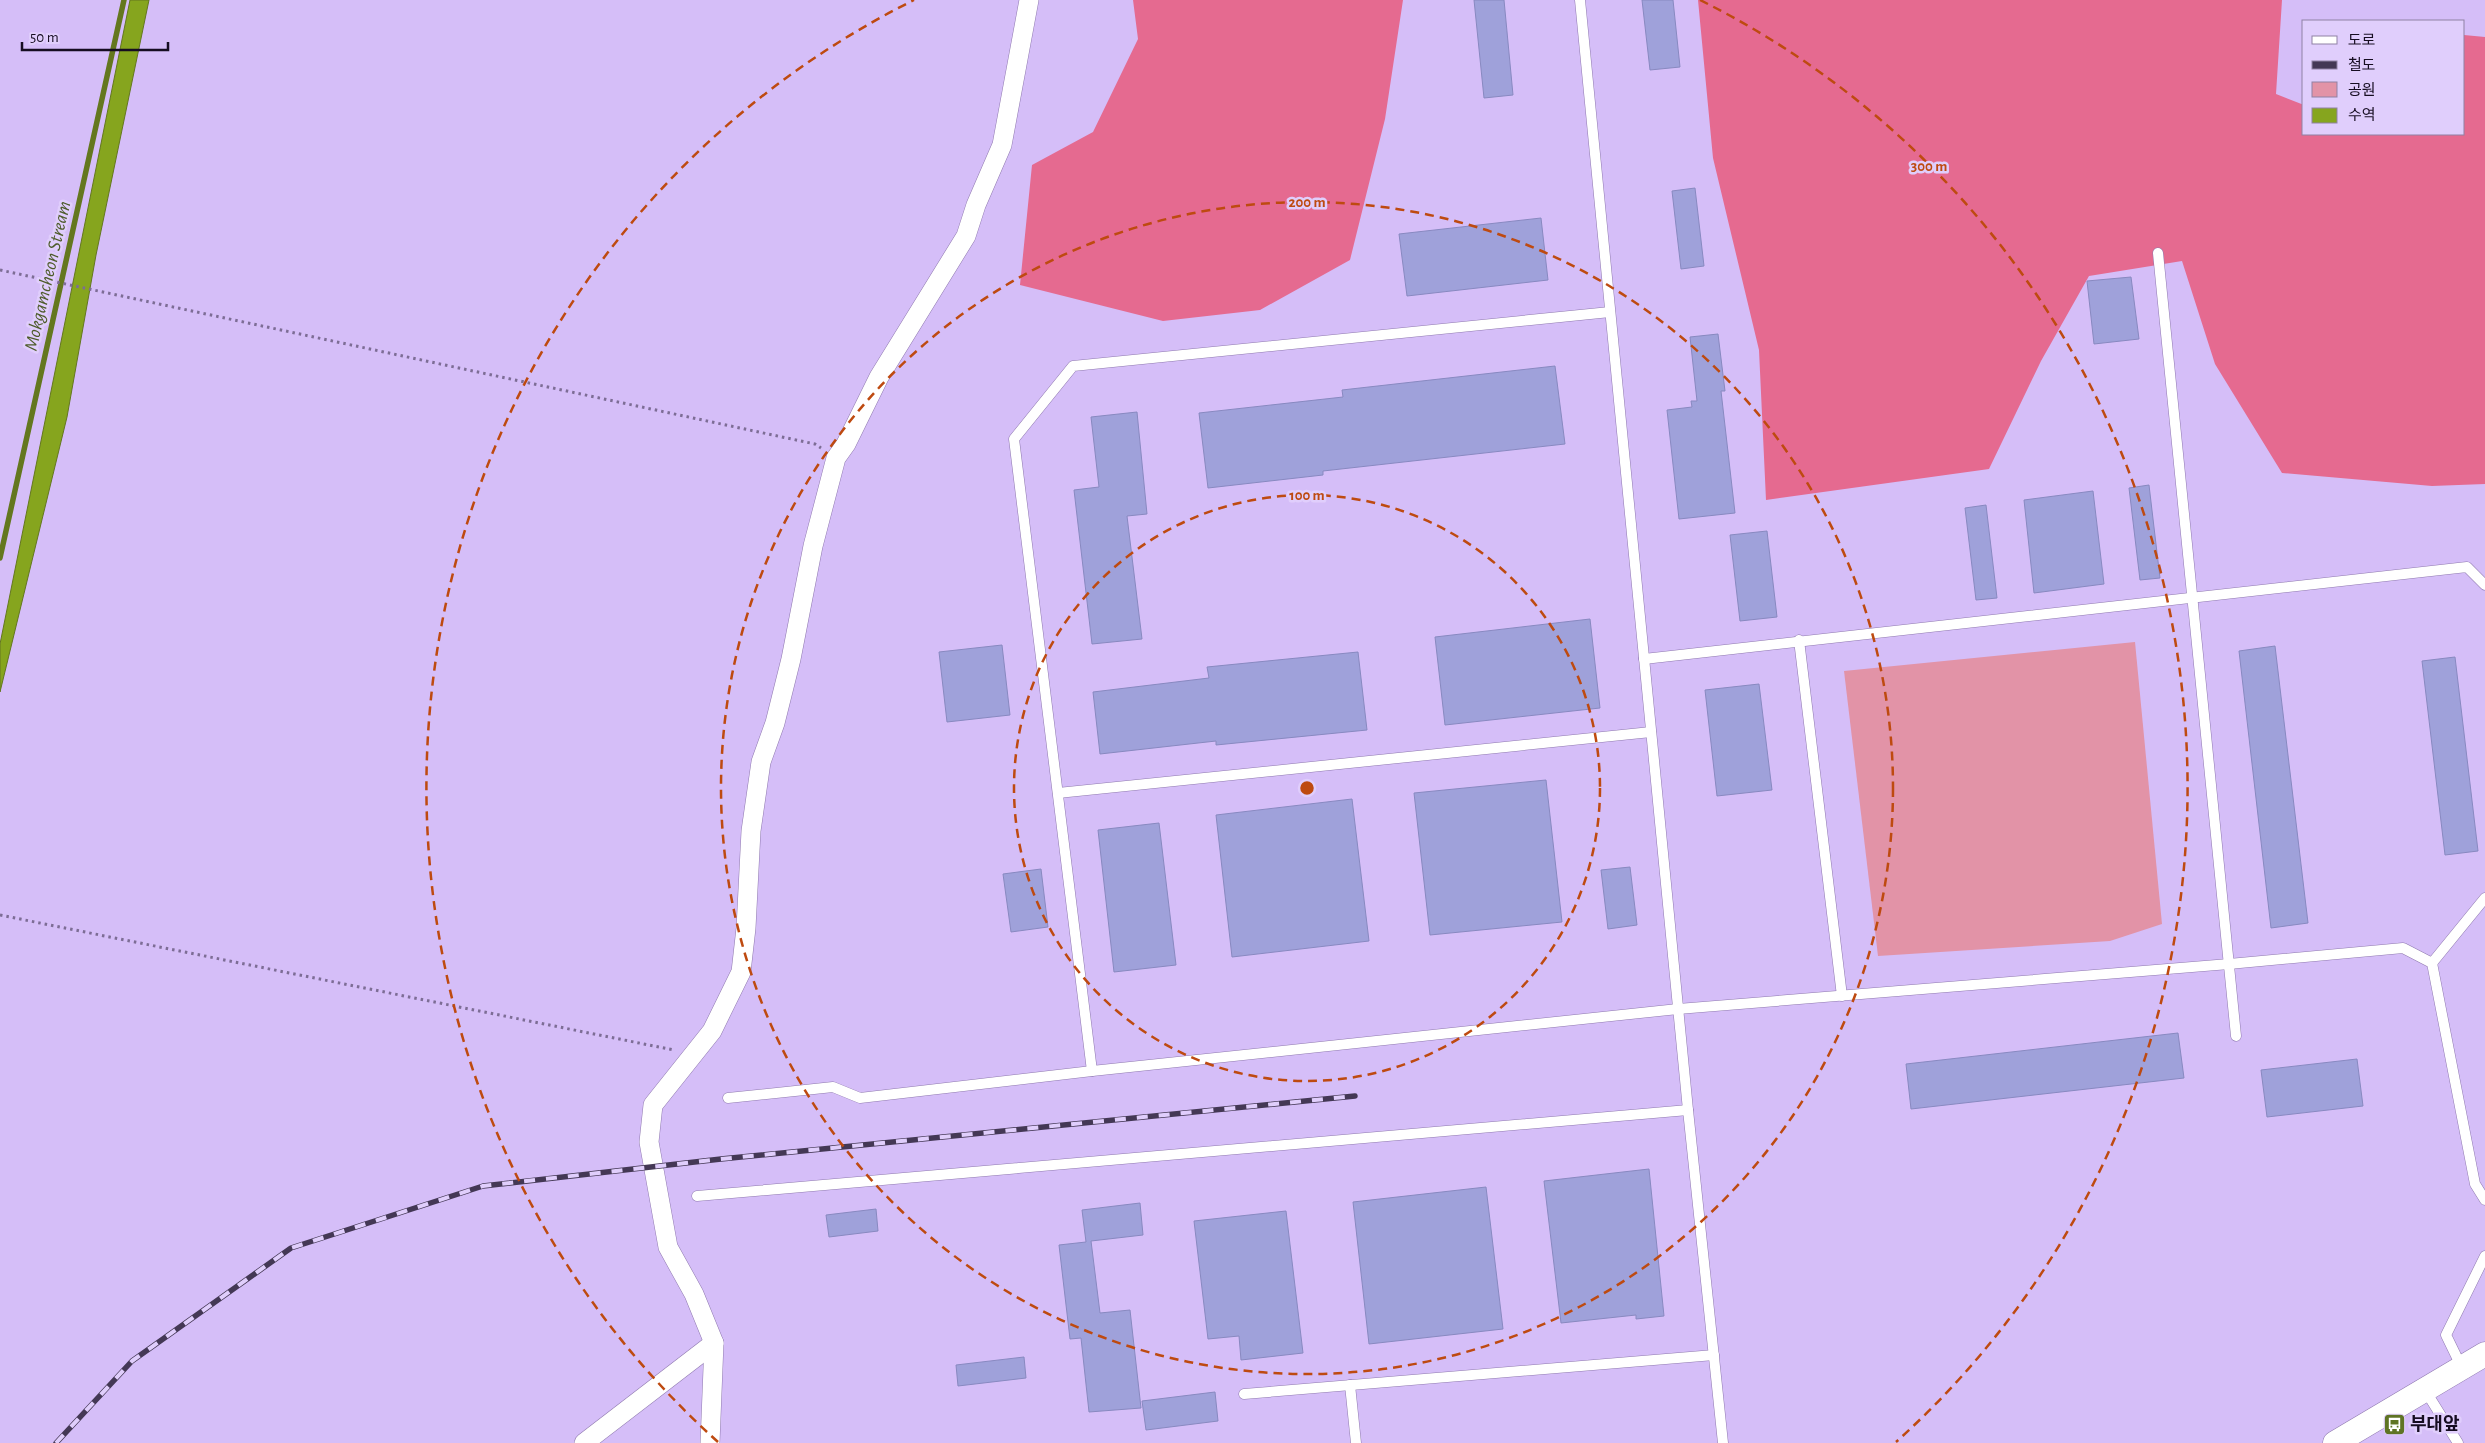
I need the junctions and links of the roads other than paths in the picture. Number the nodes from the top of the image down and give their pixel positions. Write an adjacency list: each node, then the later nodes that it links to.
1 (1029, 0): 23 (street)
2 (1580, 0): 4 (lane)
3 (2158, 254): 6 (lane)
4 (1610, 312): 8 (lane); 10 (lane)
5 (2485, 585): 6 (lane)
6 (2190, 598): 7 (lane); 13 (lane)
7 (1799, 640): 8 (lane); 14 (lane)
8 (1644, 659): 9 (lane)
9 (1651, 732): 10 (lane); 15 (lane)
10 (1058, 793): 17 (lane)
11 (2485, 898): 12 (lane)
12 (2432, 963): 13 (lane); 21 (lane)
13 (2229, 964): 14 (lane); 16 (lane)
14 (1842, 996): 15 (lane)
15 (1678, 1009): 17 (lane); 19 (lane)
16 (2236, 1036)
17 (1092, 1071): 18 (lane)
18 (728, 1098)
19 (1688, 1110): 20 (lane); 25 (lane)
20 (697, 1196)
21 (2485, 1200)
22 (2485, 1256): 26 (lane)
23 (714, 1343): 30 (street); 31 (street)
24 (2485, 1354): 26 (street)
25 (1714, 1355): 27 (lane); 33 (lane)
26 (2462, 1368): 28 (street)
27 (1350, 1385): 29 (lane); 32 (lane)
28 (2425, 1390): 34 (street); 35 (lane)
29 (1244, 1394)
30 (584, 1443)
31 (710, 1443)
32 (1356, 1443)
33 (1723, 1443)
34 (2335, 1443)
35 (2458, 1443)

